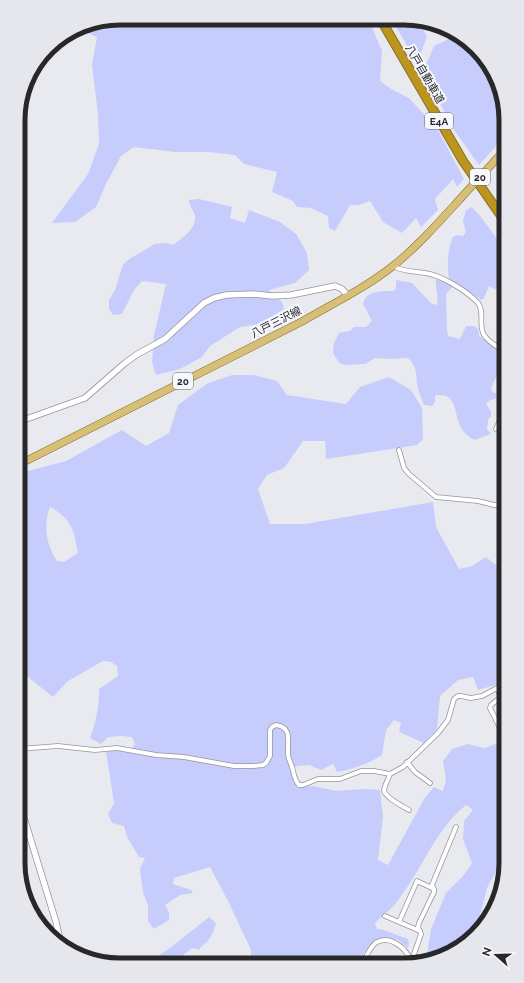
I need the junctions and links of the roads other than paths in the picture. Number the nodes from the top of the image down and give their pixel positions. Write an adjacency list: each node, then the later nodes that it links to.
1 (384, 25): 3 (highway, 八戸自動車道 / E4A)
2 (499, 155): 4 (main road, 八戸三沢線 / 20, bridge)
3 (499, 212)
4 (392, 266): 5 (main road, 八戸三沢線 / 20); 6 (street)
5 (348, 296): 7 (street); 11 (main road, 八戸三沢線 / 20)
6 (499, 347)
7 (25, 420)
8 (499, 420): 9 (street)
9 (496, 429)
10 (399, 450): 12 (street)
11 (25, 461)
12 (499, 505)
13 (497, 688): 14 (street); 18 (street)
14 (499, 692)
15 (499, 699): 16 (street)
16 (499, 726)
17 (25, 748): 19 (street)
18 (408, 762): 19 (street); 20 (street)
19 (390, 774): 21 (street)
20 (430, 783)
21 (409, 810)
22 (25, 824): 28 (street)
23 (456, 827): 24 (street)
24 (434, 889): 26 (street); 27 (street)
25 (385, 916): 26 (street)
26 (399, 922): 27 (street)
27 (420, 931): 29 (street)
28 (59, 936)
29 (413, 957)
30 (365, 958): 31 (street)
31 (410, 958)

